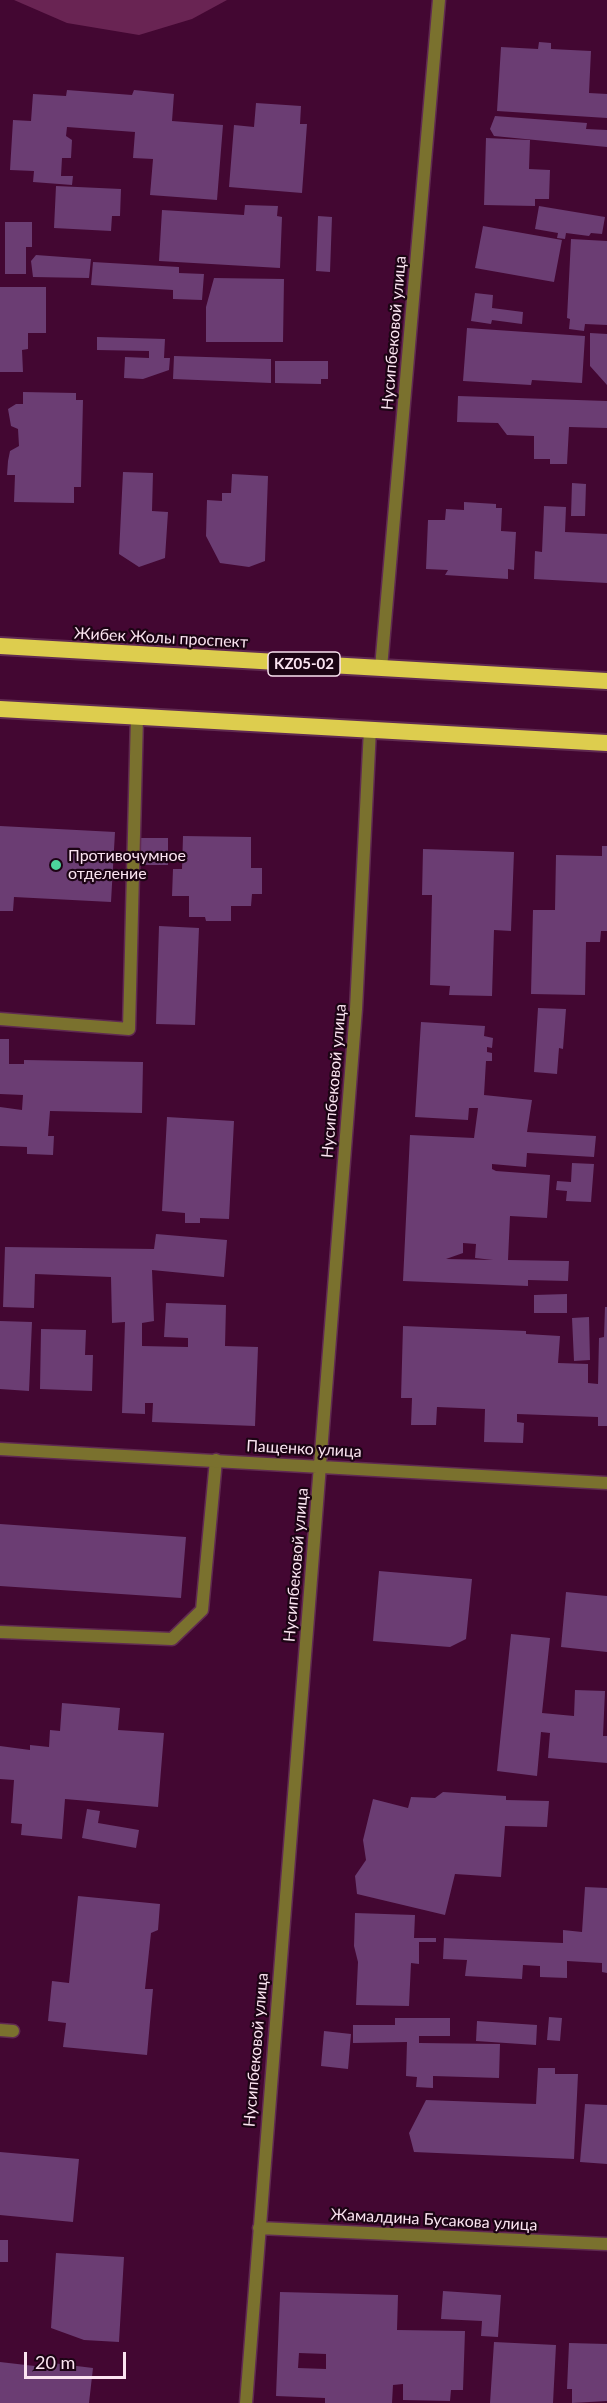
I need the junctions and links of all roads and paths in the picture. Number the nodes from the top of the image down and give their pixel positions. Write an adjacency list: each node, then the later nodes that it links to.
1 (439, 0): 3 (street, Нусипбековой улица)
2 (0, 646): 3 (highway, Жибек Жолы проспект / KZ05-02)
3 (381, 668): 4 (highway, Жибек Жолы проспект / KZ05-02)
4 (607, 681)
5 (0, 709): 6 (highway)
6 (137, 717): 7 (highway); 9 (street)
7 (370, 729): 8 (highway); 12 (street, Нусипбековой улица)
8 (607, 743)
9 (0, 1019)
10 (0, 1449): 11 (street, Пащенко улица)
11 (216, 1460): 12 (street, Пащенко улица); 14 (street)
12 (321, 1466): 13 (street, Пащенко улица); 17 (street, Нусипбековой улица)
13 (607, 1483)
14 (0, 1632)
15 (0, 2030): 16 (street)
16 (13, 2031)
17 (259, 2228): 18 (street, Жамалдина Бусакова улица); 19 (street, Нусипбековой улица)
18 (607, 2244)
19 (246, 2403)

